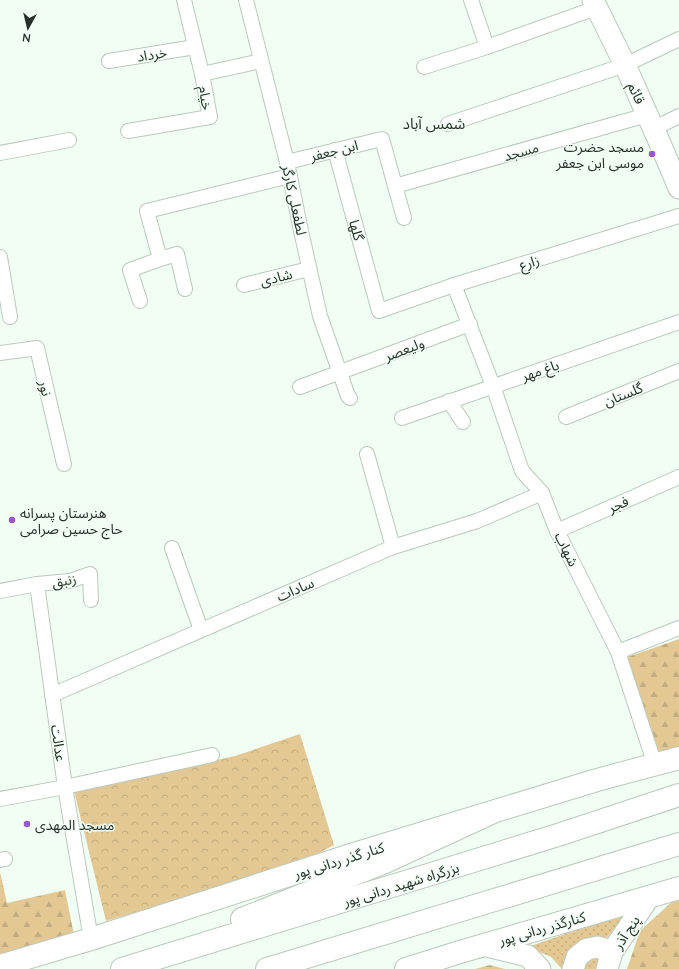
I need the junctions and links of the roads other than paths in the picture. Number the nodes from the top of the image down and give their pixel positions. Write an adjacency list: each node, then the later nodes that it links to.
1 (184, 0): 6 (street, خیام)
2 (246, 0): 9 (street, لطفعلی کارگر)
3 (470, 0): 7 (street)
4 (594, 4): 7 (street); 10 (street, قائم)
5 (679, 39): 10 (street)
6 (195, 47): 8 (street, خرداد); 12 (street, خیام)
7 (487, 47): 11 (street)
8 (109, 61)
9 (262, 61): 12 (street); 20 (street, لطفعلی کارگر)
10 (624, 65): 14 (street, قائم); 15 (street)
11 (424, 68)
12 (202, 74): 16 (street, خیام)
13 (679, 116): 14 (street, مسجد)
14 (650, 122): 22 (street, مسجد); 23 (street, قائم)
15 (448, 124)
16 (128, 131)
17 (69, 140): 19 (street)
18 (335, 150): 20 (street, ابن جعفر); 22 (street, ابن جعفر); 33 (street, گلها)
19 (0, 153)
20 (287, 162): 21 (street, لطفعلی کارگر)
21 (290, 176): 27 (street); 28 (street, لطفعلی کارگر)
22 (395, 186): 25 (street)
23 (679, 188)
24 (679, 216): 30 (street, زارع)
25 (404, 218)
26 (0, 257): 34 (street)
27 (160, 259): 31 (street); 32 (street)
28 (309, 268): 29 (street, شادی); 39 (street, لطفعلی کارگر)
29 (244, 285)
30 (454, 285): 33 (street, زارع); 36 (street)
31 (185, 289)
32 (140, 301)
33 (379, 311)
34 (10, 317)
35 (679, 322): 40 (street, باغ مهر)
36 (470, 324): 39 (street, ولیعصر); 40 (street, شهاب)
37 (0, 353): 48 (street, نور)
38 (679, 371): 44 (street, گلستان)
39 (340, 373): 41 (street, ولیعصر); 42 (street, لطفعلی کارگر)
40 (493, 386): 43 (street, باغ مهر); 50 (street, شهاب)
41 (300, 387)
42 (350, 398)
43 (449, 401): 45 (street, باغ مهر); 46 (street)
44 (566, 417)
45 (402, 418)
46 (463, 422)
47 (367, 454): 52 (street)
48 (64, 464)
49 (679, 477): 51 (street, فجر)
50 (542, 493): 51 (street, شهاب); 52 (street, سادات)
51 (557, 531): 59 (street, شهاب)
52 (393, 547): 58 (street, سادات)
53 (172, 548): 58 (street)
54 (37, 584): 55 (street); 56 (street, زنبق); 60 (street, عدالت)
55 (0, 591)
56 (91, 600)
57 (679, 628): 59 (street)
58 (201, 630): 60 (street, سادات)
59 (618, 652): 63 (street, شهاب)
60 (52, 694): 64 (street, عدالت)
61 (212, 755): 64 (street)
62 (679, 758): 63 (main road, کنار گذر ردانی پور)
63 (655, 765): 67 (main road, کنار گذر ردانی پور)
64 (65, 787): 66 (street); 71 (street, عدالت)
65 (679, 795): 76 (main road, بزرگراه شهید ردانی پور)
66 (0, 799)
67 (492, 812): 71 (main road, کنار گذر ردانی پور); 75 (main road)
68 (679, 844): 77 (main road)
69 (679, 888): 70 (main road, کنارگذر ردانی پور)
70 (648, 897): 72 (main road, کنارگذر ردانی پور); 73 (street, پنج آذر)
71 (91, 939): 74 (main road, کنار گذر ردانی پور)
72 (483, 945): 78 (main road, کنارگذر ردانی پور); 79 (street)
73 (609, 961): 80 (street)
74 (0, 966)
75 (117, 969)
76 (122, 969)
77 (267, 969)
78 (406, 969)
79 (540, 969)
80 (573, 969)

